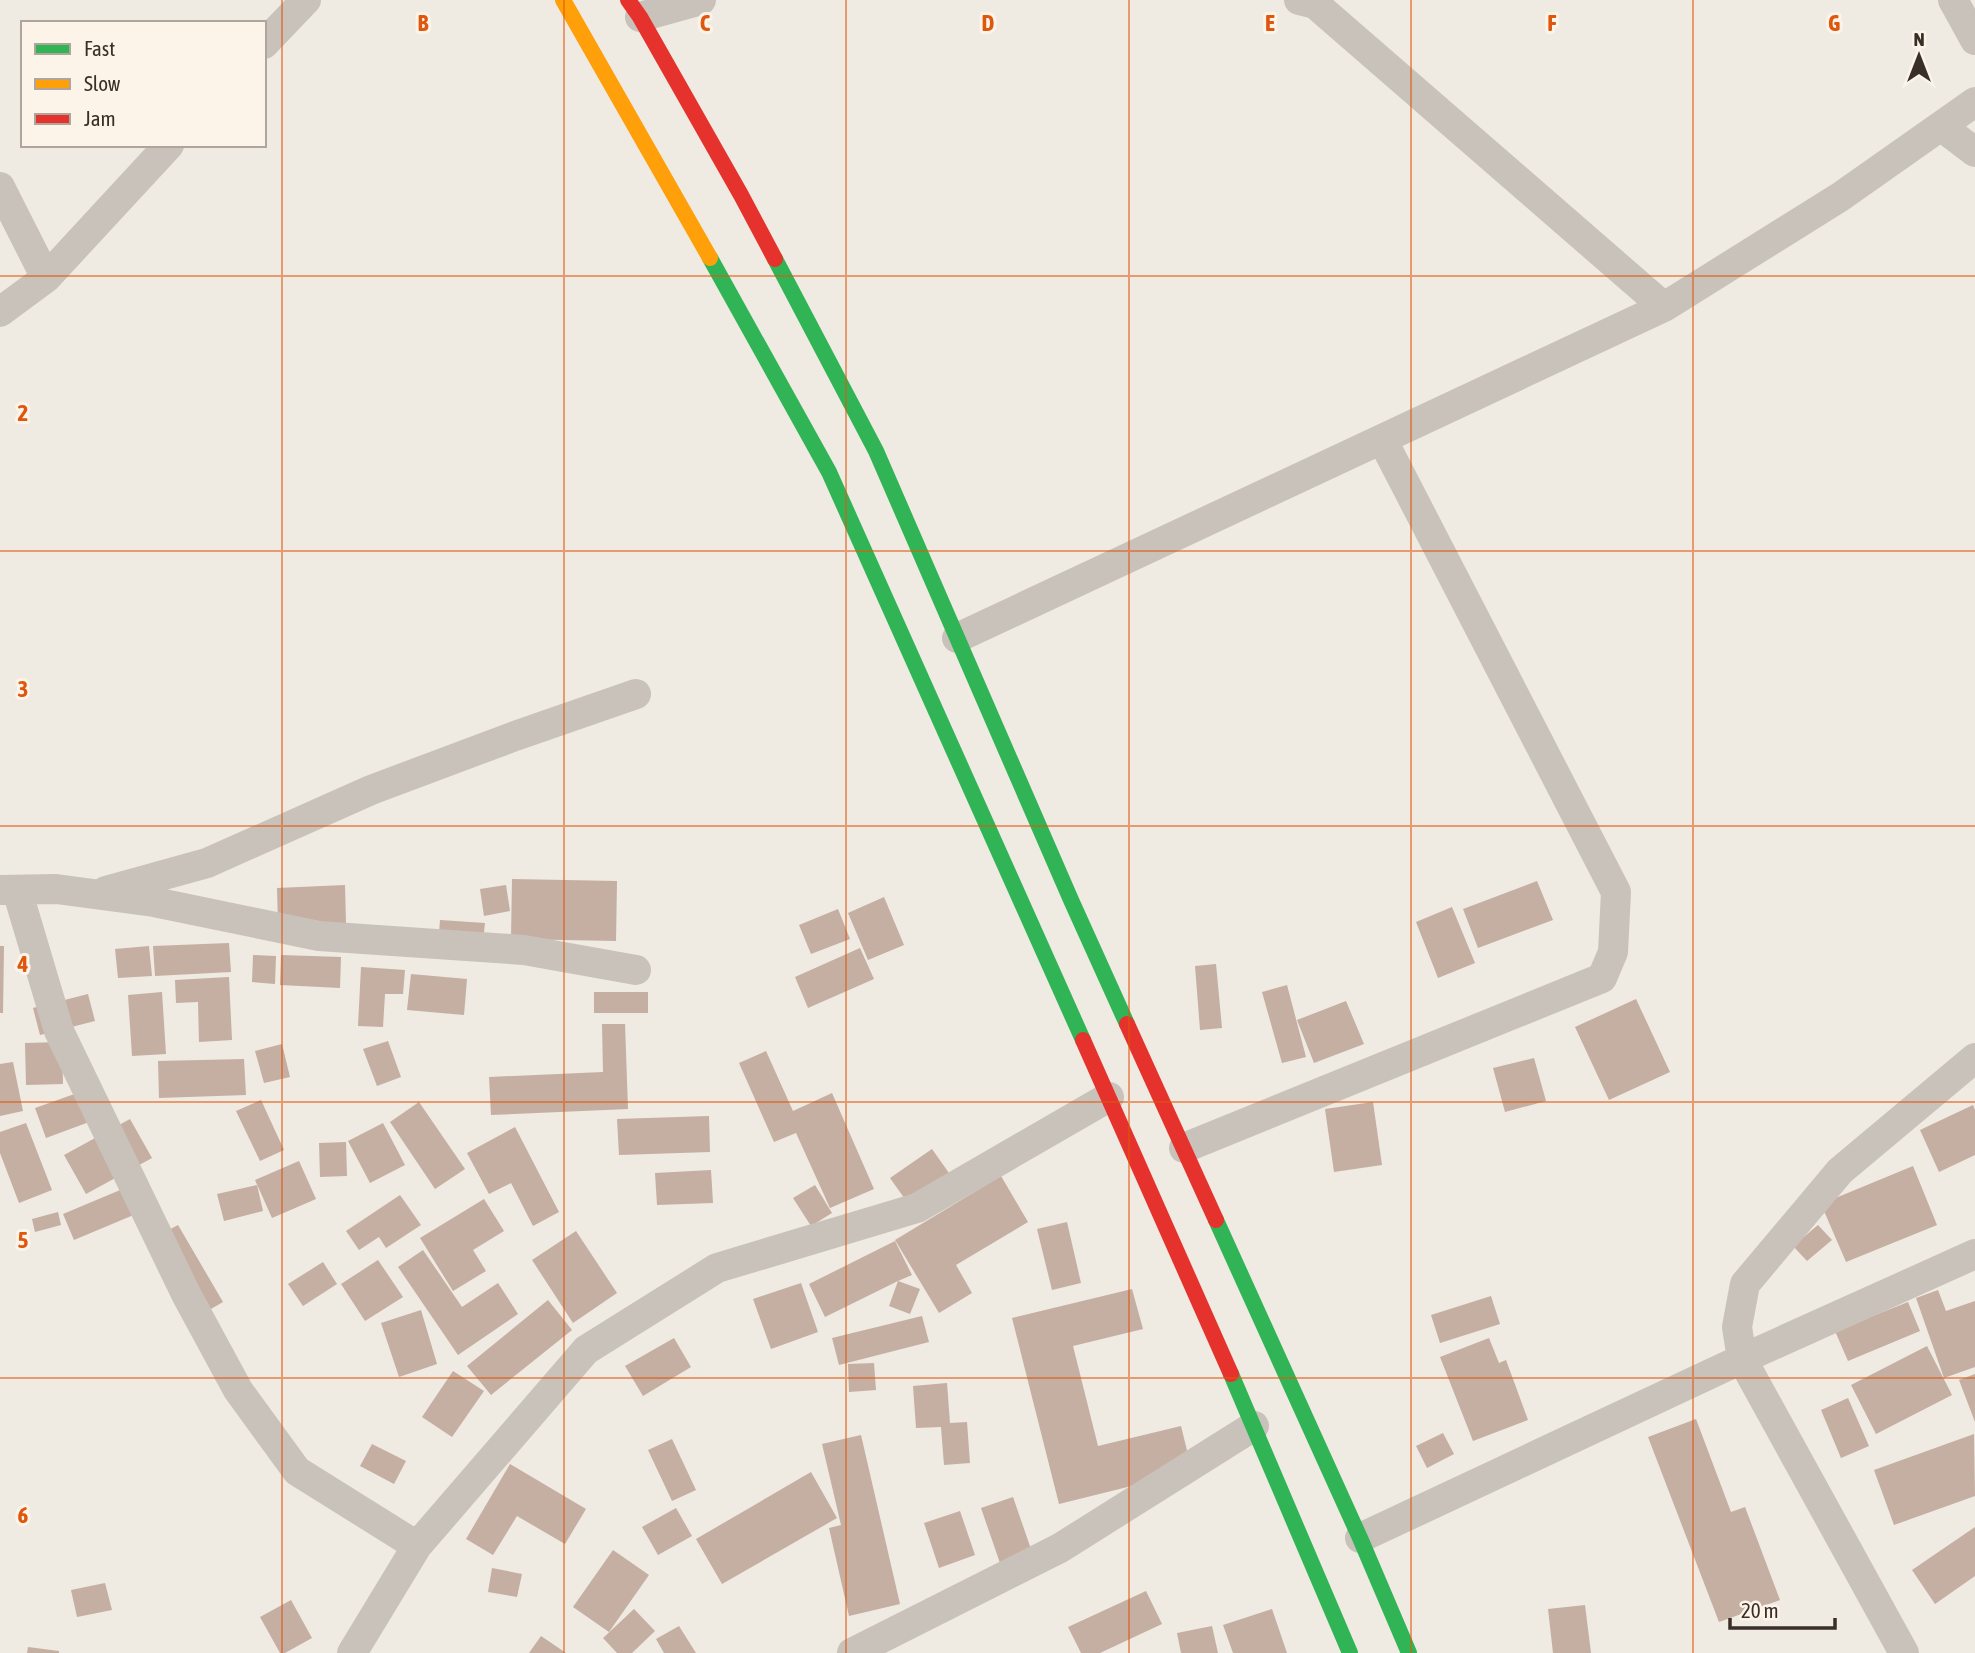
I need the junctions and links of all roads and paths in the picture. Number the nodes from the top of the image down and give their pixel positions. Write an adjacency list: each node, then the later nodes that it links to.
1 (306, 0): 8 (street)
2 (563, 0): 24 (street)
3 (701, 0): 6 (street)
4 (1298, 0): 15 (street)
5 (1953, 0): 7 (street)
6 (634, 9): 18 (street)
7 (1975, 40)
8 (266, 42)
9 (1975, 102): 10 (street)
10 (1942, 127): 12 (street); 15 (street)
11 (167, 147): 14 (street)
12 (1975, 152)
13 (0, 187): 14 (street)
14 (46, 278): 16 (street)
15 (1664, 307): 17 (street)
16 (0, 312)
17 (1382, 439): 18 (street); 25 (street)
18 (957, 638): 25 (street)
19 (636, 694): 21 (street)
20 (9, 890): 21 (street); 30 (street)
21 (96, 894): 22 (street)
22 (636, 970)
23 (1975, 1058): 27 (street)
24 (1109, 1097): 28 (street); 30 (street)
25 (1184, 1148): 29 (street)
26 (1975, 1254): 27 (street)
27 (1742, 1359): 29 (street); 35 (street)
28 (1254, 1426): 32 (street); 33 (street)
29 (1360, 1538): 34 (street)
30 (417, 1546): 31 (street)
31 (352, 1653)
32 (852, 1653)
33 (1350, 1653)
34 (1409, 1653)
35 (1904, 1653)

